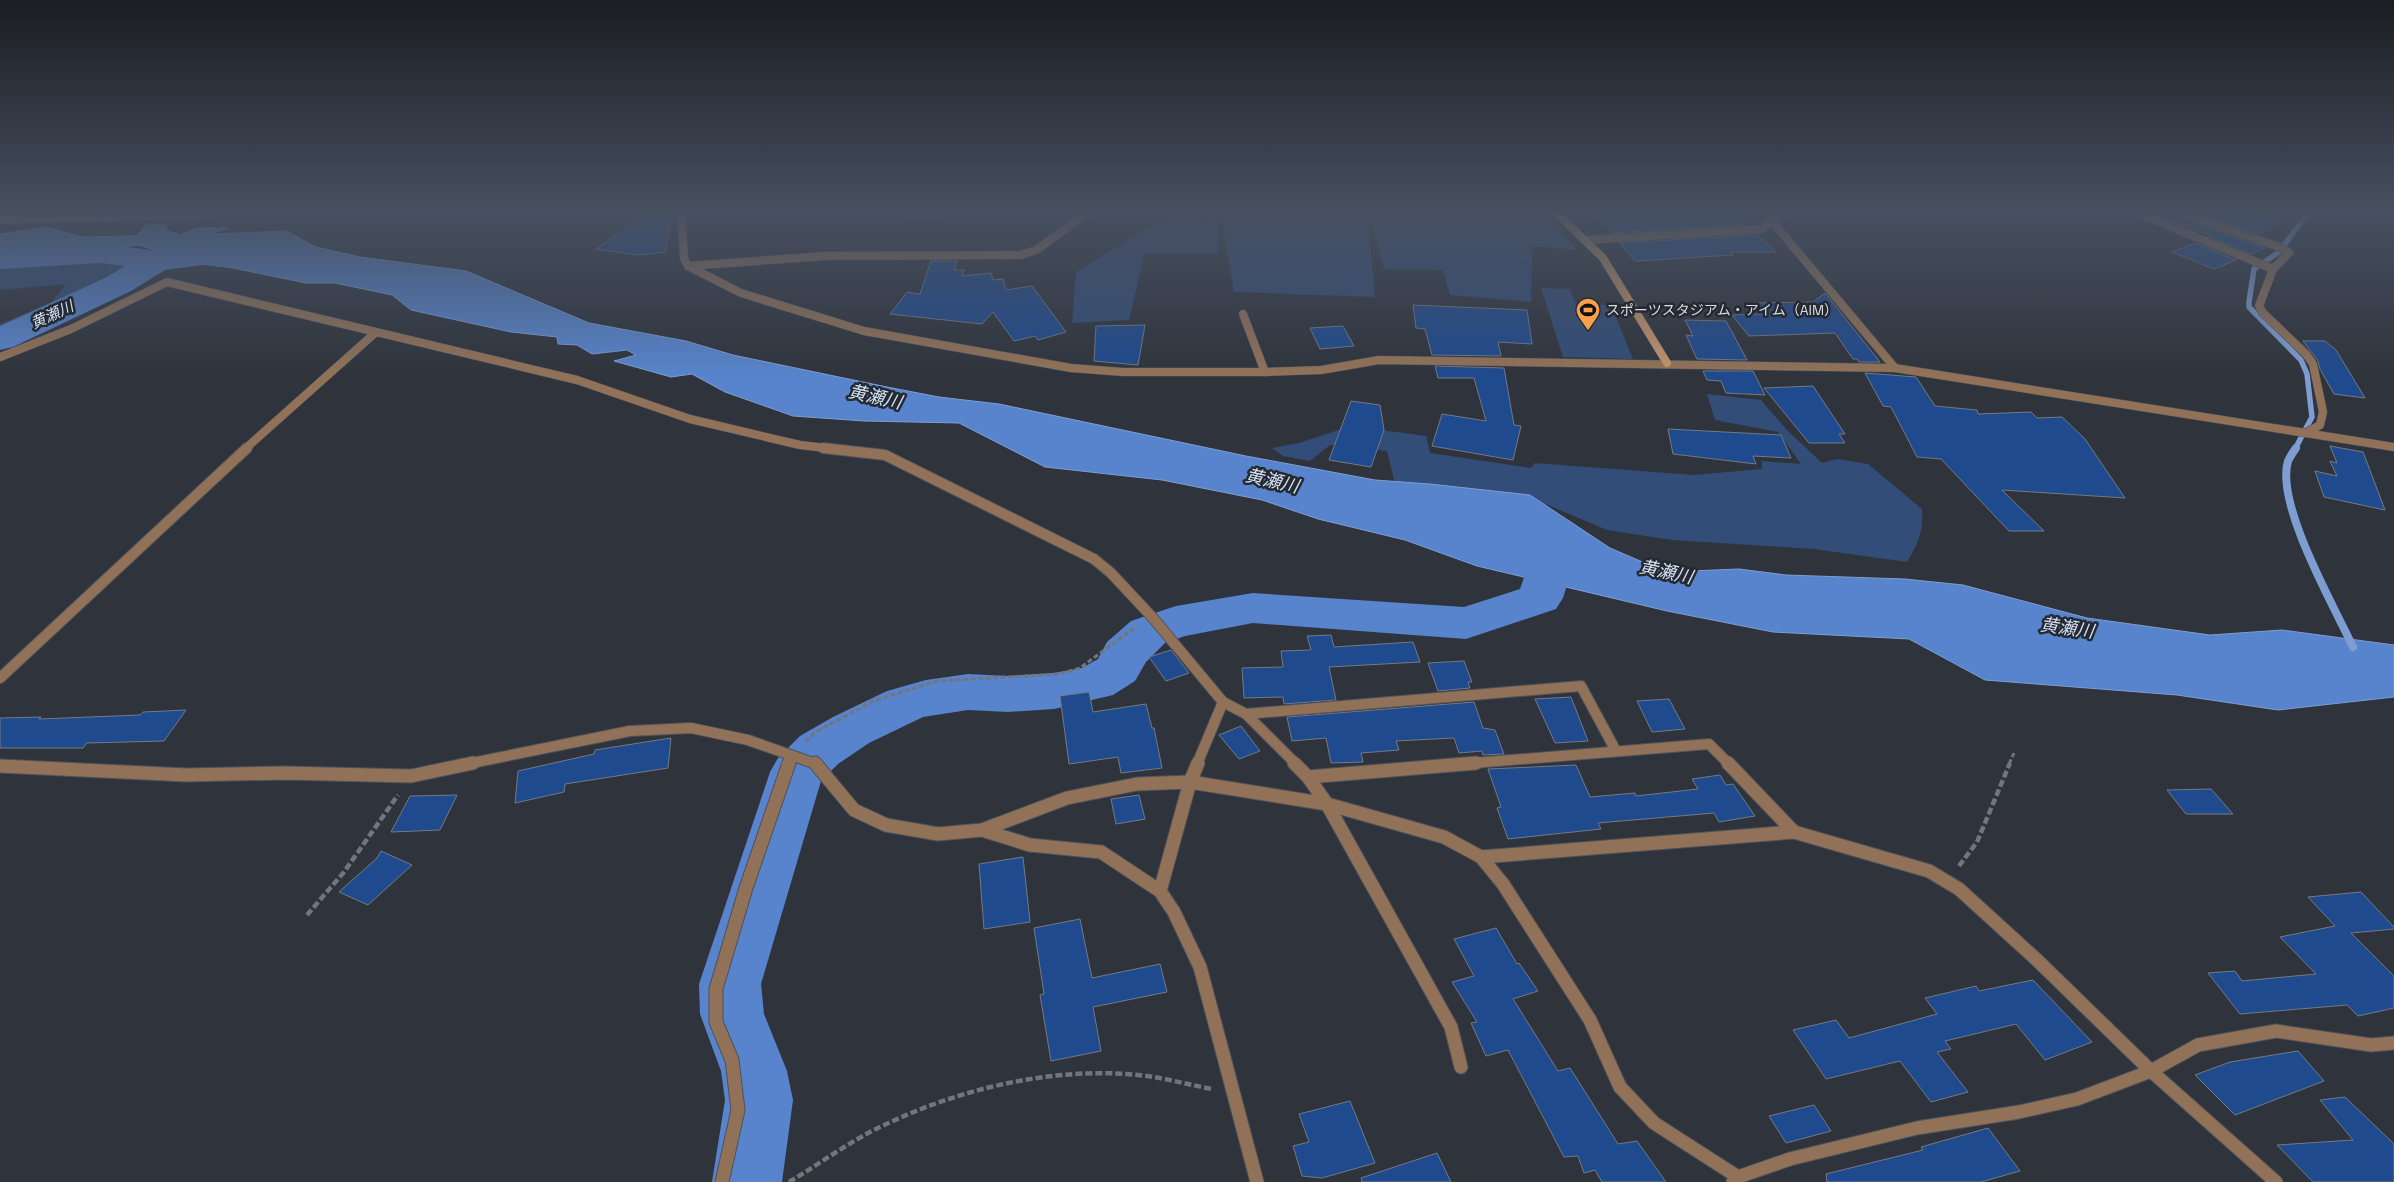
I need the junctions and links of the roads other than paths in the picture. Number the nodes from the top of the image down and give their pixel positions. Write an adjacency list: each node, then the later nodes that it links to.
1 (700, 265): 4 (street)
2 (1607, 265): 9 (street)
3 (1809, 265): 10 (street)
4 (688, 266): 11 (street)
5 (2265, 266): 12 (street)
6 (1243, 314): 11 (street)
7 (375, 333): 8 (street); 14 (street); 15 (street)
8 (0, 357)
9 (1667, 363): 10 (street); 11 (street)
10 (1895, 368): 12 (street)
11 (1265, 372)
12 (2305, 433): 13 (street)
13 (2394, 447)
14 (0, 678)
15 (1223, 702): 16 (street); 21 (street)
16 (1246, 714): 17 (street); 20 (street)
17 (1616, 751): 20 (street); 24 (street)
18 (792, 757): 19 (street); 23 (street); 31 (street)
19 (0, 766)
20 (1308, 777): 22 (street)
21 (1190, 782): 22 (street); 23 (street); 26 (street)
22 (1327, 804): 25 (street); 28 (street)
23 (982, 830): 26 (street)
24 (1794, 832): 25 (street); 29 (street)
25 (1481, 857): 30 (street)
26 (1160, 891): 32 (street)
27 (2394, 1043): 29 (street)
28 (1461, 1067)
29 (2151, 1071): 30 (street); 33 (street)
30 (1736, 1179)
31 (722, 1182)
32 (1257, 1182)
33 (2276, 1182)

